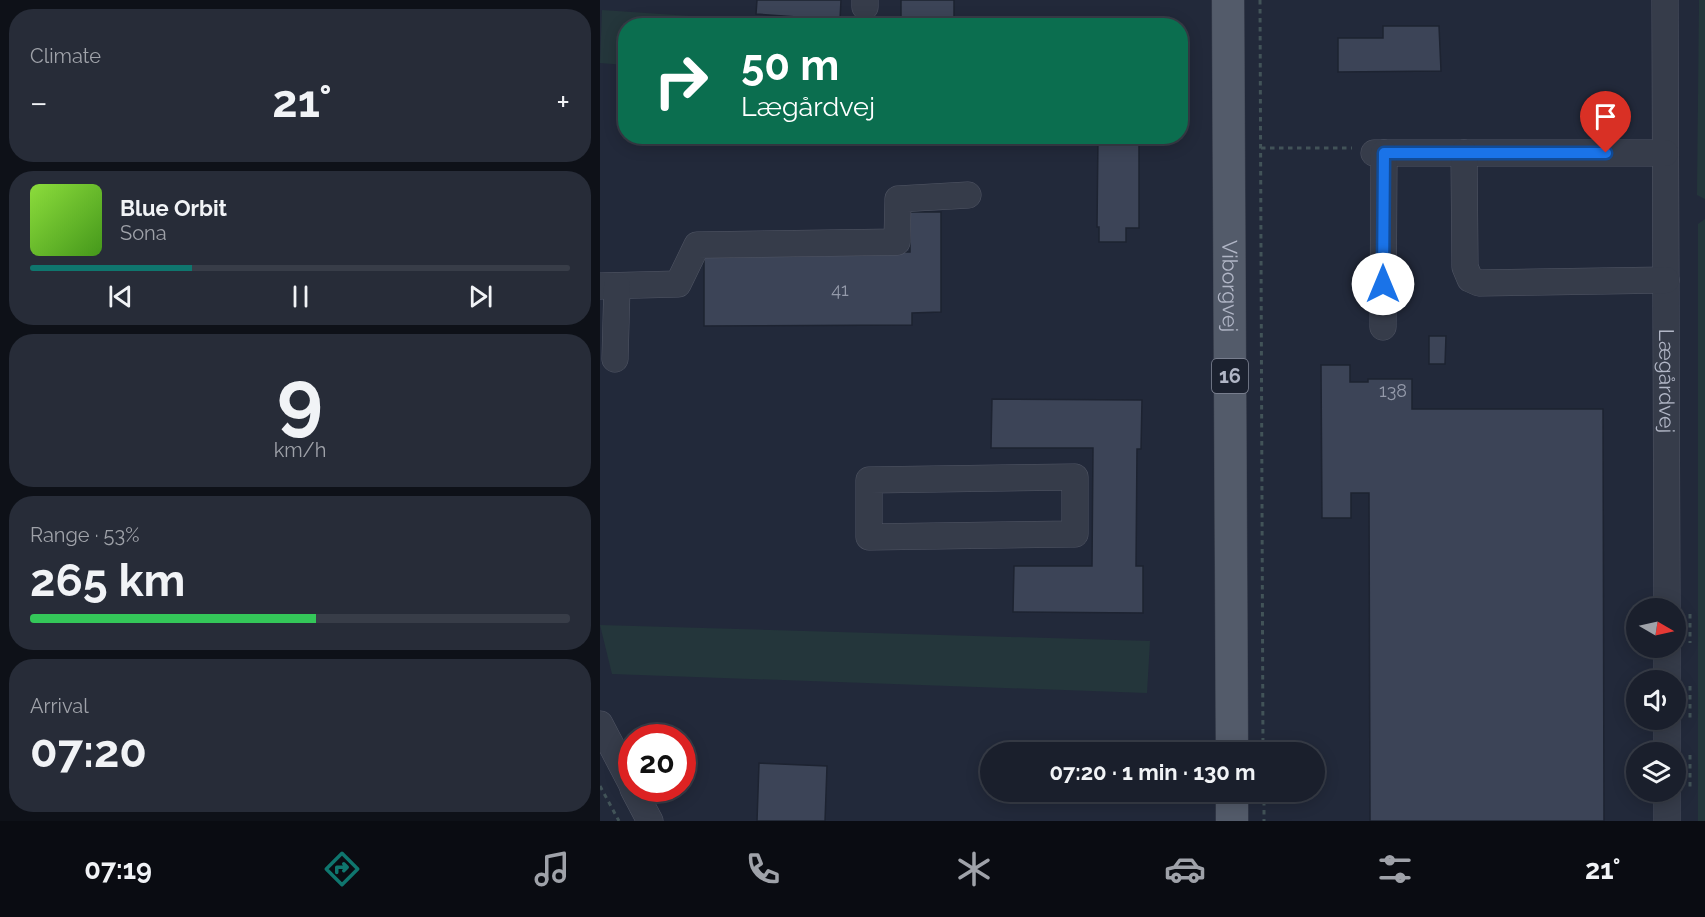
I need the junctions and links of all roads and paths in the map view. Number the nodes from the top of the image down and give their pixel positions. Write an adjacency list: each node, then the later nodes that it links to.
1 (1228, 0): 16 (main road, Viborgvej / 16)
2 (1260, 0): 4 (path)
3 (1665, 0): 7 (street, Lægårdvej)
4 (1261, 148): 5 (path); 17 (path)
5 (1379, 153): 6 (street); 11 (street)
6 (1464, 153): 7 (street); 9 (street)
7 (1665, 153): 9 (street, Lægårdvej)
8 (968, 195): 10 (street)
9 (1666, 280): 14 (street, Lægårdvej)
10 (609, 286): 12 (street)
11 (1383, 327)
12 (615, 359)
13 (1075, 477): 13 (street)
14 (1667, 598)
15 (600, 724): 18 (street)
16 (1232, 742)
17 (1263, 742)
18 (618, 759)
19 (600, 786): 24 (path)
20 (640, 802): 25 (street)
21 (1232, 802): 26 (main road)
22 (1264, 802): 27 (path)
23 (1667, 802): 28 (street)
24 (618, 821)
25 (650, 821)
26 (1232, 821)
27 (1264, 821)
28 (1667, 821)

